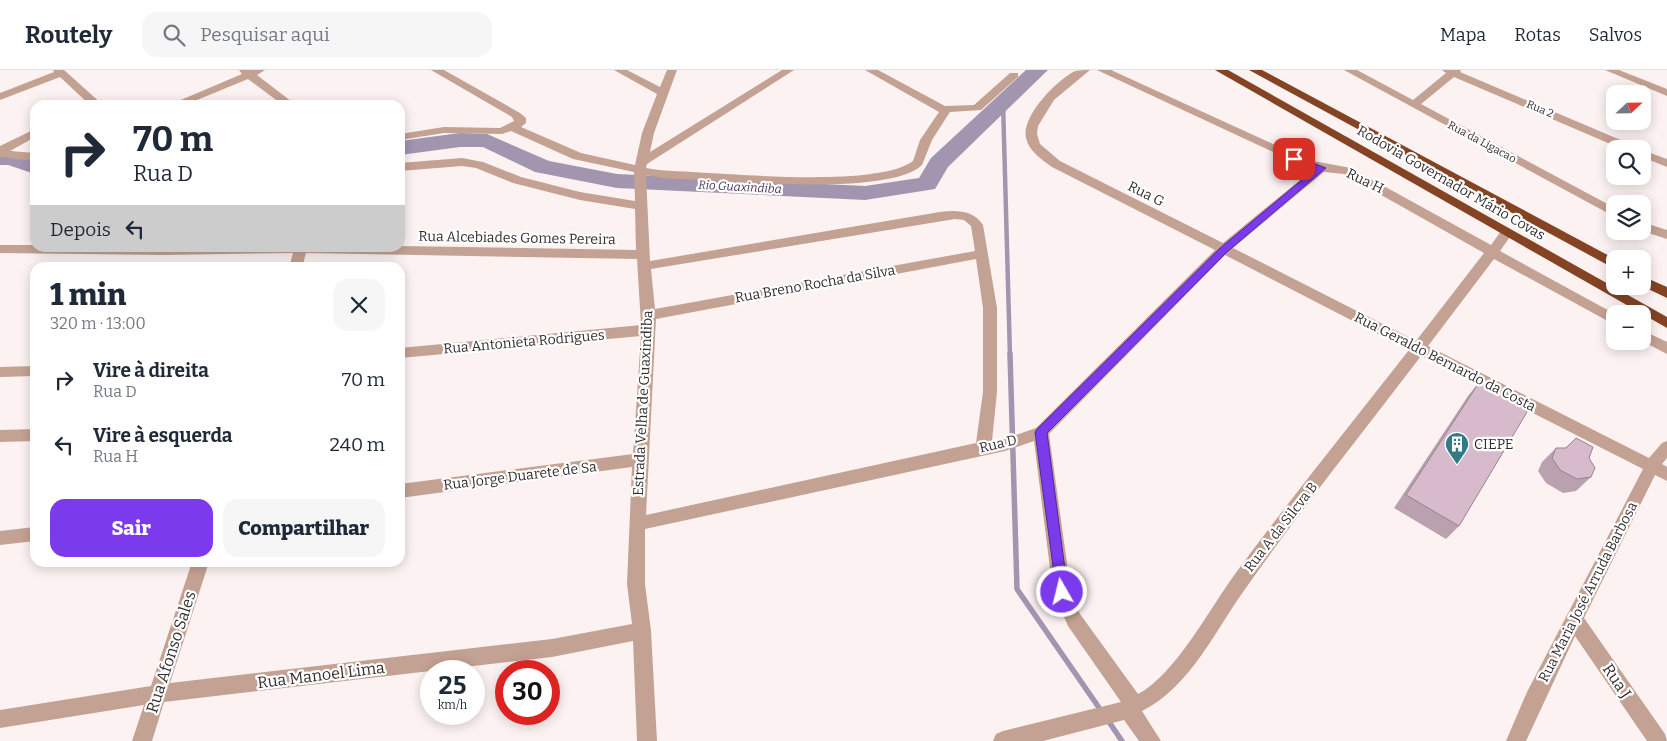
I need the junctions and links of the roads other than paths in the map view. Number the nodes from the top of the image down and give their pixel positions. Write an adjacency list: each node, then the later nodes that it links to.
1 (436, 70): 24 (street)
2 (619, 70): 16 (street)
3 (672, 70): 16 (street, Estrada Velha de Guaxindiba)
4 (789, 70): 34 (street)
5 (870, 70): 23 (street)
6 (1085, 70): 42 (street, Rua G)
7 (1102, 70): 33 (street, Rua H)
8 (1220, 70): 38 (highway, Rodovia Governador Mário Covas)
9 (1254, 70): 47 (highway, Rodovia Governador Mário Covas)
10 (1349, 70): 22 (street, Rua da Ligacao)
11 (1610, 70): 17 (street)
12 (59, 71): 18 (street); 19 (street)
13 (251, 71): 20 (street); 21 (street)
14 (1452, 71): 22 (street); 27 (street, Rua 2)
15 (1014, 74): 23 (street)
16 (662, 92): 34 (street, Estrada Velha de Guaxindiba)
17 (1667, 93)
18 (0, 97)
19 (91, 100)
20 (186, 100)
21 (284, 100)
22 (1414, 105): 36 (street, Rua da Ligacao)
23 (943, 109): 34 (street)
24 (517, 123): 26 (street); 34 (street)
25 (30, 135): 28 (street)
26 (405, 136)
27 (1612, 140)
28 (0, 152): 29 (street)
29 (30, 156)
30 (1651, 157): 31 (street)
31 (1667, 163)
32 (405, 166): 35 (street)
33 (1321, 168): 42 (street, Rua D); 44 (street, Rua H)
34 (641, 174): 35 (street, Estrada Velha de Guaxindiba)
35 (643, 206): 46 (street, Estrada Velha de Guaxindiba)
36 (1606, 208)
37 (1651, 230): 39 (street)
38 (1506, 234): 44 (street, Rua A da Silcva B); 52 (highway, Rodovia Governador Mário Covas)
39 (1667, 236)
40 (0, 249): 41 (street, Rua Alcebiades Gomes Pereira)
41 (30, 249)
42 (1224, 250): 54 (street, Rua Geraldo Bernardo da Costa); 59 (street, Rua D)
43 (405, 252): 46 (street, Rua Alcebiades Gomes Pereira)
44 (1492, 252): 50 (street, Rua H); 54 (street, Rua A da Silcva B)
45 (981, 254): 46 (street, Rua Alcebiades Gomes Pereira); 51 (street, Rua Breno Rocha da Silva); 63 (street)
46 (644, 261): 51 (street, Estrada Velha de Guaxindiba)
47 (1606, 261)
48 (1651, 285): 49 (highway)
49 (1667, 293)
50 (1606, 315)
51 (648, 323): 56 (street, Rua Antonieta Rodrigues); 64 (street, Estrada Velha de Guaxindiba)
52 (1667, 323)
53 (1651, 340): 55 (street)
54 (1419, 348): 65 (street, Rua Geraldo Bernardo da Costa); 74 (street, Rua A da Silcva B)
55 (1667, 349)
56 (405, 352)
57 (30, 371): 58 (street)
58 (0, 372)
59 (1041, 432): 63 (street, Rua D); 74 (street)
60 (30, 435): 61 (street)
61 (0, 436)
62 (1667, 447): 65 (street, Rua Maria José Arruda Barbosa)
63 (983, 448): 67 (street, Rua D)
64 (640, 460): 66 (street, Rua Jorge Duarete de Sa); 67 (street, Estrada Velha de Guaxindiba)
65 (1659, 470): 71 (street, Rua Maria José Arruda Barbosa)
66 (405, 490)
67 (637, 524): 72 (street, Estrada Velha de Guaxindiba)
68 (30, 535): 69 (street)
69 (0, 538)
70 (199, 567): 73 (street, Rua Afonso Sales)
71 (1575, 620): 80 (street, Rua Maria José Arruda Barbosa); 81 (street, Rua J)
72 (642, 632): 73 (street, Rua Manoel Lima); 77 (street, Estrada Velha de Guaxindiba)
73 (157, 694): 75 (street, Rua Manoel Lima); 76 (street, Rua Afonso Sales)
74 (1127, 709): 78 (street, Rua A da Silcva B); 79 (street)
75 (0, 719)
76 (142, 741)
77 (647, 741)
78 (1003, 741)
79 (1151, 741)
80 (1516, 741)
81 (1658, 741)

